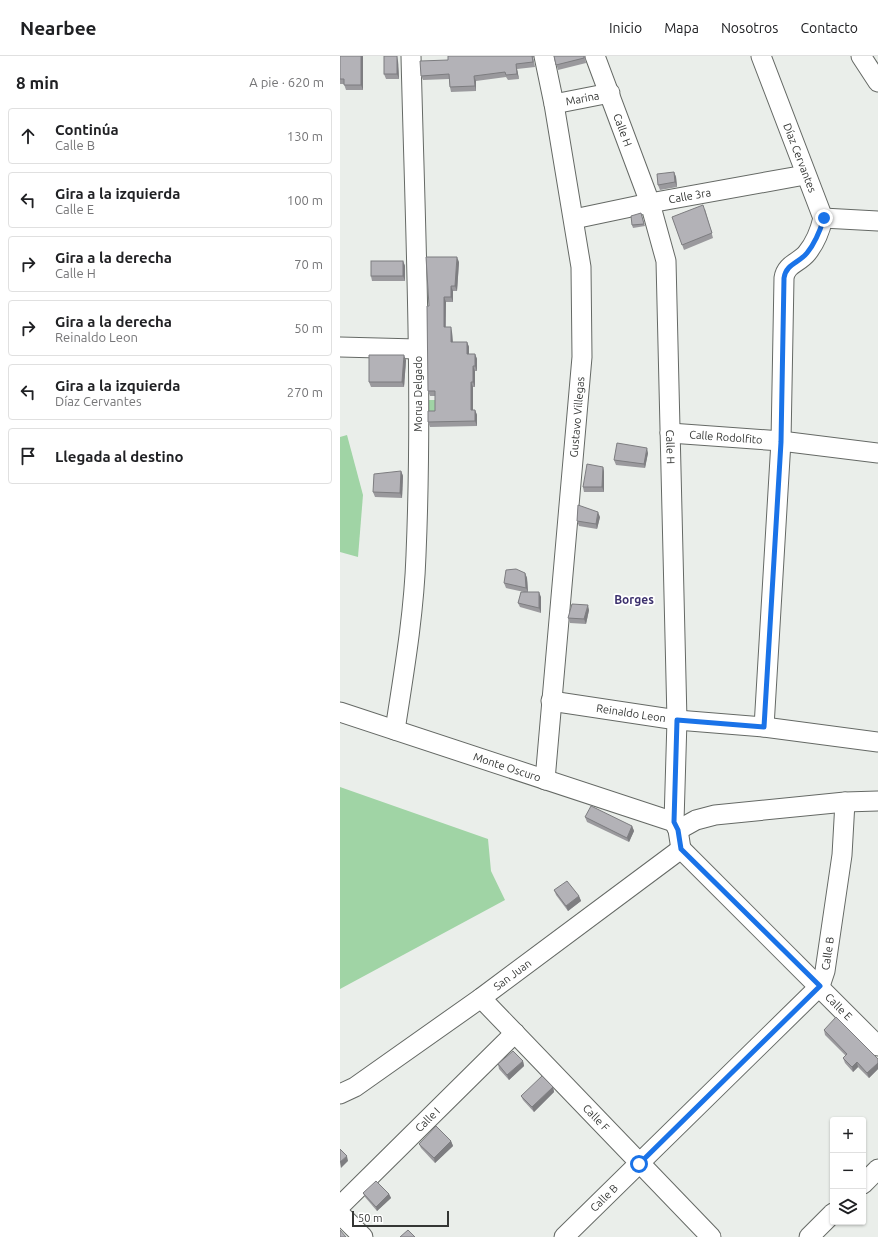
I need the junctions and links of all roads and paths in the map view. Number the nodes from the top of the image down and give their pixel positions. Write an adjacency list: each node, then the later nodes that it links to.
1 (411, 56): 15 (street, Morua Delgado)
2 (544, 56): 8 (street, Gustavo Villegas)
3 (595, 56): 7 (street, Calle H)
4 (760, 56): 9 (street, Díaz Cervantes)
5 (861, 56): 6 (street)
6 (878, 82)
7 (610, 93): 8 (street, Marina); 10 (street, Calle H)
8 (554, 104): 12 (street, Gustavo Villegas)
9 (805, 174): 10 (street, Calle 3ra); 11 (street, Díaz Cervantes)
10 (650, 203): 12 (street, Calle 3ra); 16 (street, Calle H)
11 (824, 218): 13 (street); 17 (street)
12 (574, 219): 19 (street, Gustavo Villegas)
13 (878, 221)
14 (340, 347): 15 (street)
15 (417, 349): 23 (street, Morua Delgado)
16 (670, 433): 17 (street, Calle Rodolfito); 21 (street, Calle H)
17 (781, 442): 18 (street, Calle Rodolfito); 22 (street)
18 (878, 453)
19 (551, 701): 21 (street, Reinaldo Leon); 25 (street, Gustavo Villegas)
20 (340, 712): 23 (street, Monte Oscuro)
21 (677, 720): 22 (street, Reinaldo Leon); 28 (street, Calle H)
22 (764, 727): 24 (street, Reinaldo Leon)
23 (396, 730): 25 (street, Monte Oscuro)
24 (878, 742)
25 (545, 780): 28 (street, Monte Oscuro)
26 (878, 801): 27 (street)
27 (845, 802): 28 (street); 30 (street, Calle B)
28 (676, 826): 29 (street, Calle H)
29 (681, 849): 30 (street, Calle E); 31 (street, San Juan)
30 (820, 986): 33 (street, Calle E); 35 (street, Calle B)
31 (481, 998): 32 (street, Calle F); 34 (street, San Juan)
32 (515, 1033): 35 (street, Calle F); 38 (street, Calle I)
33 (878, 1046)
34 (340, 1094)
35 (639, 1164): 42 (street, Calle B); 43 (street, Calle F)
36 (878, 1169): 37 (street)
37 (866, 1181)
38 (340, 1206)
39 (340, 1214): 41 (street)
40 (830, 1216): 44 (street)
41 (363, 1237)
42 (564, 1237)
43 (711, 1237)
44 (809, 1237)

